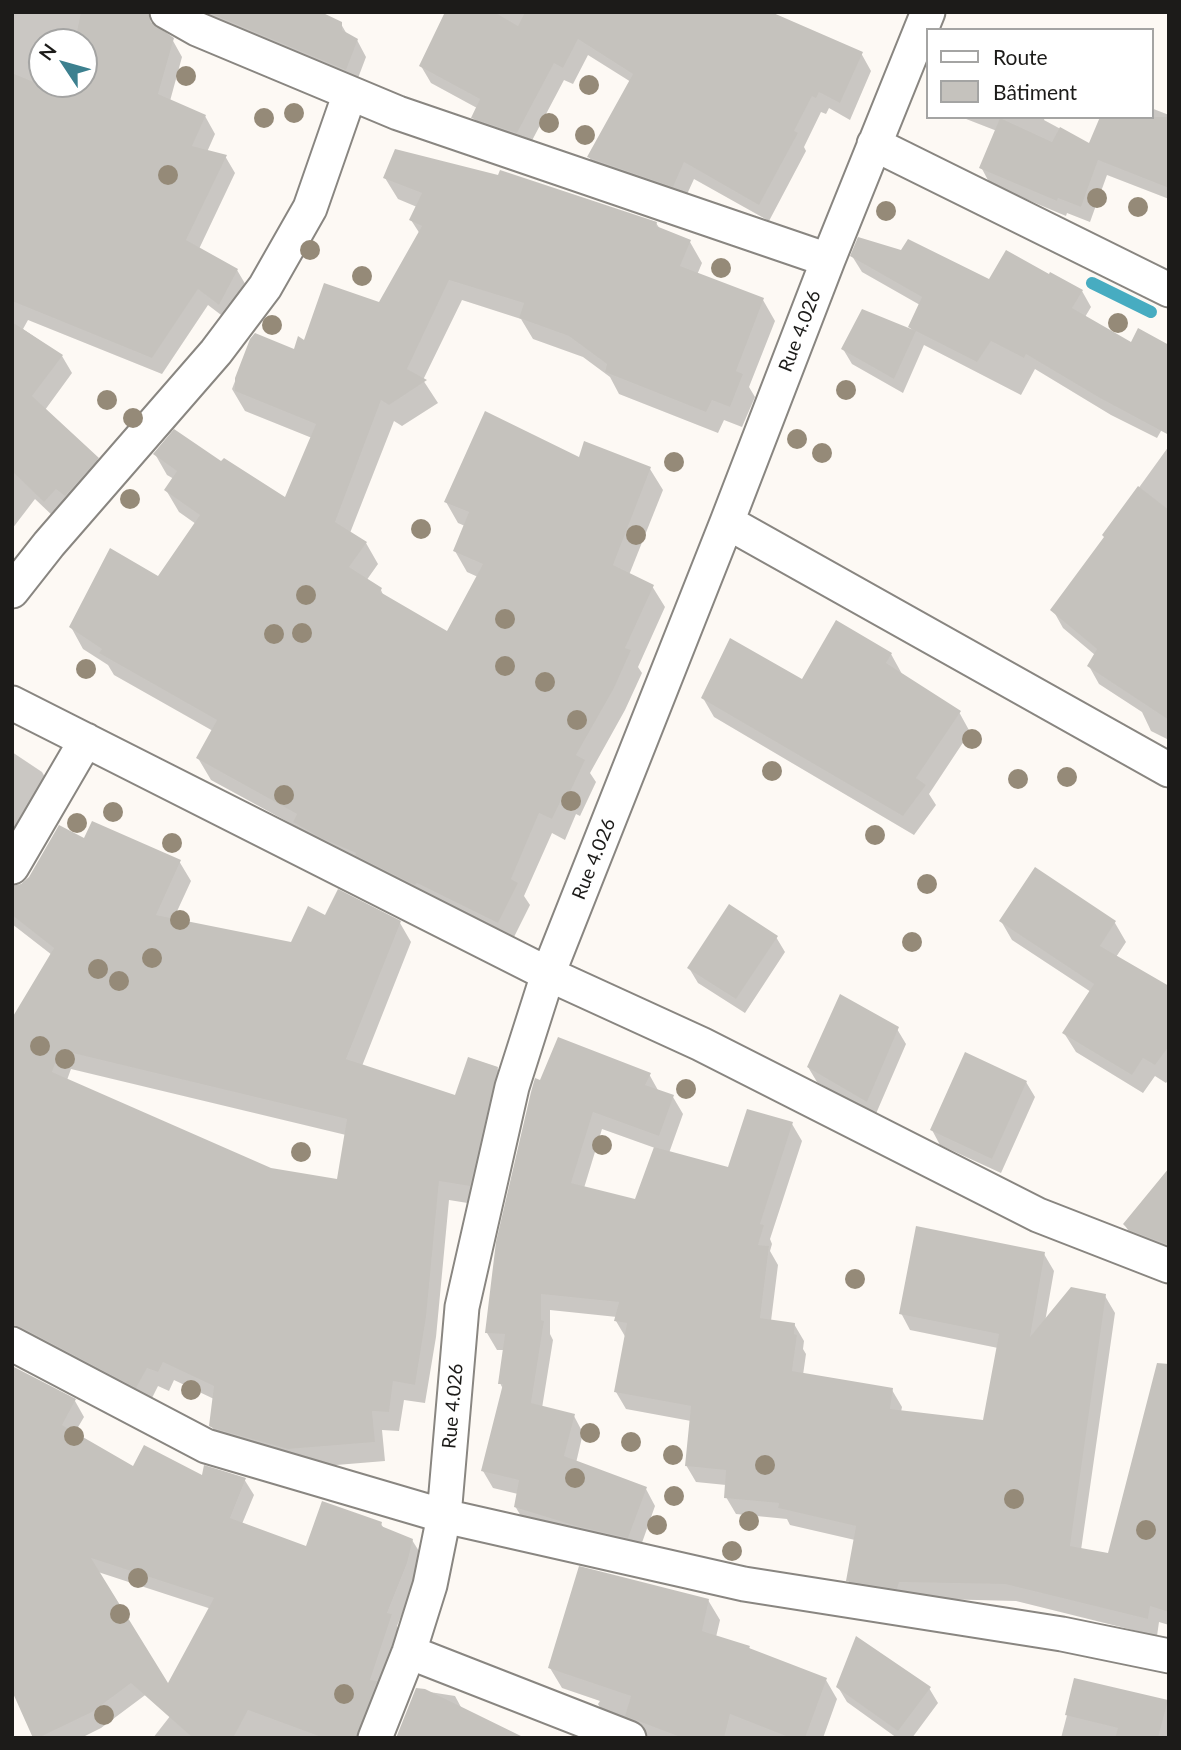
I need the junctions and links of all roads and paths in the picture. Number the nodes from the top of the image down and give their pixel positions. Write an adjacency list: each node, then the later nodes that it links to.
1 (167, 12): 3 (street)
2 (928, 12): 4 (street, Rue 4.026)
3 (350, 93): 5 (street); 8 (street)
4 (874, 144): 5 (street, Rue 4.026); 6 (street)
5 (828, 260): 7 (street, Rue 4.026)
6 (1169, 290)
7 (727, 522): 11 (street); 13 (street, Rue 4.026)
8 (12, 591)
9 (12, 703): 10 (street)
10 (86, 740): 12 (street); 13 (street)
11 (1169, 770)
12 (12, 867)
13 (548, 974): 14 (street); 16 (street, Rue 4.026)
14 (1169, 1266)
15 (12, 1344): 16 (street)
16 (444, 1516): 17 (street, Rue 4.026); 18 (street)
17 (409, 1652): 19 (street, Rue 4.026); 20 (street)
18 (1169, 1656)
19 (375, 1738)
20 (629, 1738)

